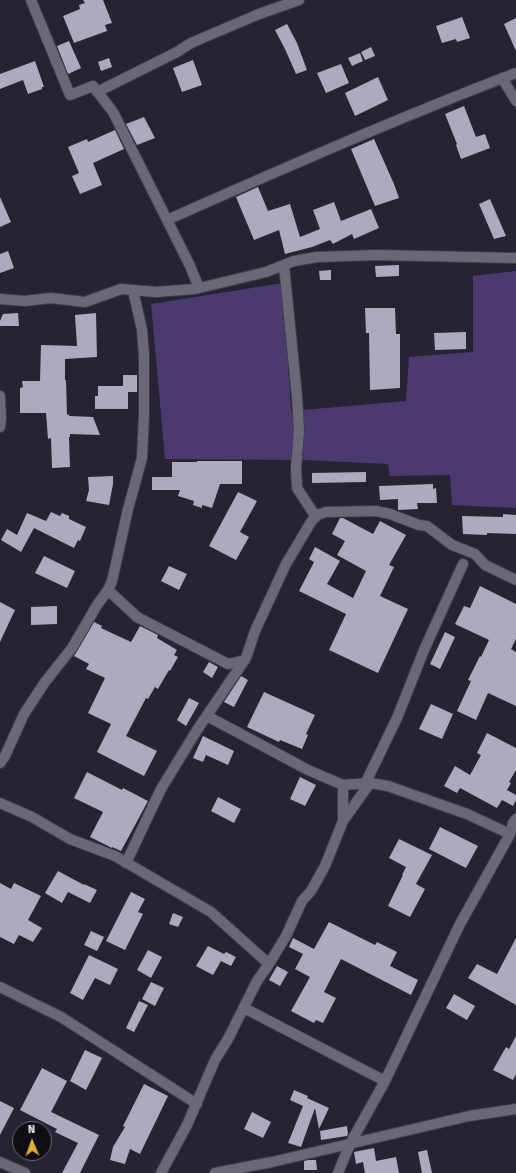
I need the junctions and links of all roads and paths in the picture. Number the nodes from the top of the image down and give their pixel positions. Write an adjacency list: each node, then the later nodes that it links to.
1 (31, 0): 5 (street)
2 (299, 0): 5 (street)
3 (516, 73): 4 (street)
4 (502, 78): 6 (street); 7 (street)
5 (97, 92): 7 (street)
6 (516, 101)
7 (167, 220): 10 (street)
8 (516, 258): 9 (street)
9 (284, 265): 10 (street); 15 (street)
10 (199, 288): 11 (street)
11 (133, 290): 12 (street); 20 (street)
12 (0, 299)
13 (0, 396): 14 (street)
14 (0, 428)
15 (316, 517): 16 (street); 21 (street)
16 (452, 545): 17 (street); 18 (street)
17 (481, 561): 18 (street); 19 (street)
18 (463, 564): 26 (street)
19 (516, 580)
20 (108, 590): 22 (street); 25 (street)
21 (244, 660): 22 (street); 23 (street)
22 (228, 664): 23 (street)
23 (231, 680): 24 (street)
24 (207, 716): 27 (street); 32 (street)
25 (0, 763)
26 (368, 784): 27 (street); 30 (street); 31 (street)
27 (343, 785): 30 (street)
28 (0, 803): 32 (street)
29 (516, 819): 31 (street)
30 (343, 821): 33 (street)
31 (510, 834): 36 (street)
32 (126, 863): 33 (street)
33 (269, 964): 35 (street)
34 (0, 987): 37 (street)
35 (244, 1008): 36 (street); 37 (street)
36 (385, 1081): 39 (street)
37 (197, 1104): 42 (street)
38 (516, 1109): 39 (street)
39 (350, 1144): 43 (street); 44 (street)
40 (0, 1162): 41 (street)
41 (24, 1173)
42 (161, 1173)
43 (214, 1173)
44 (338, 1173)

